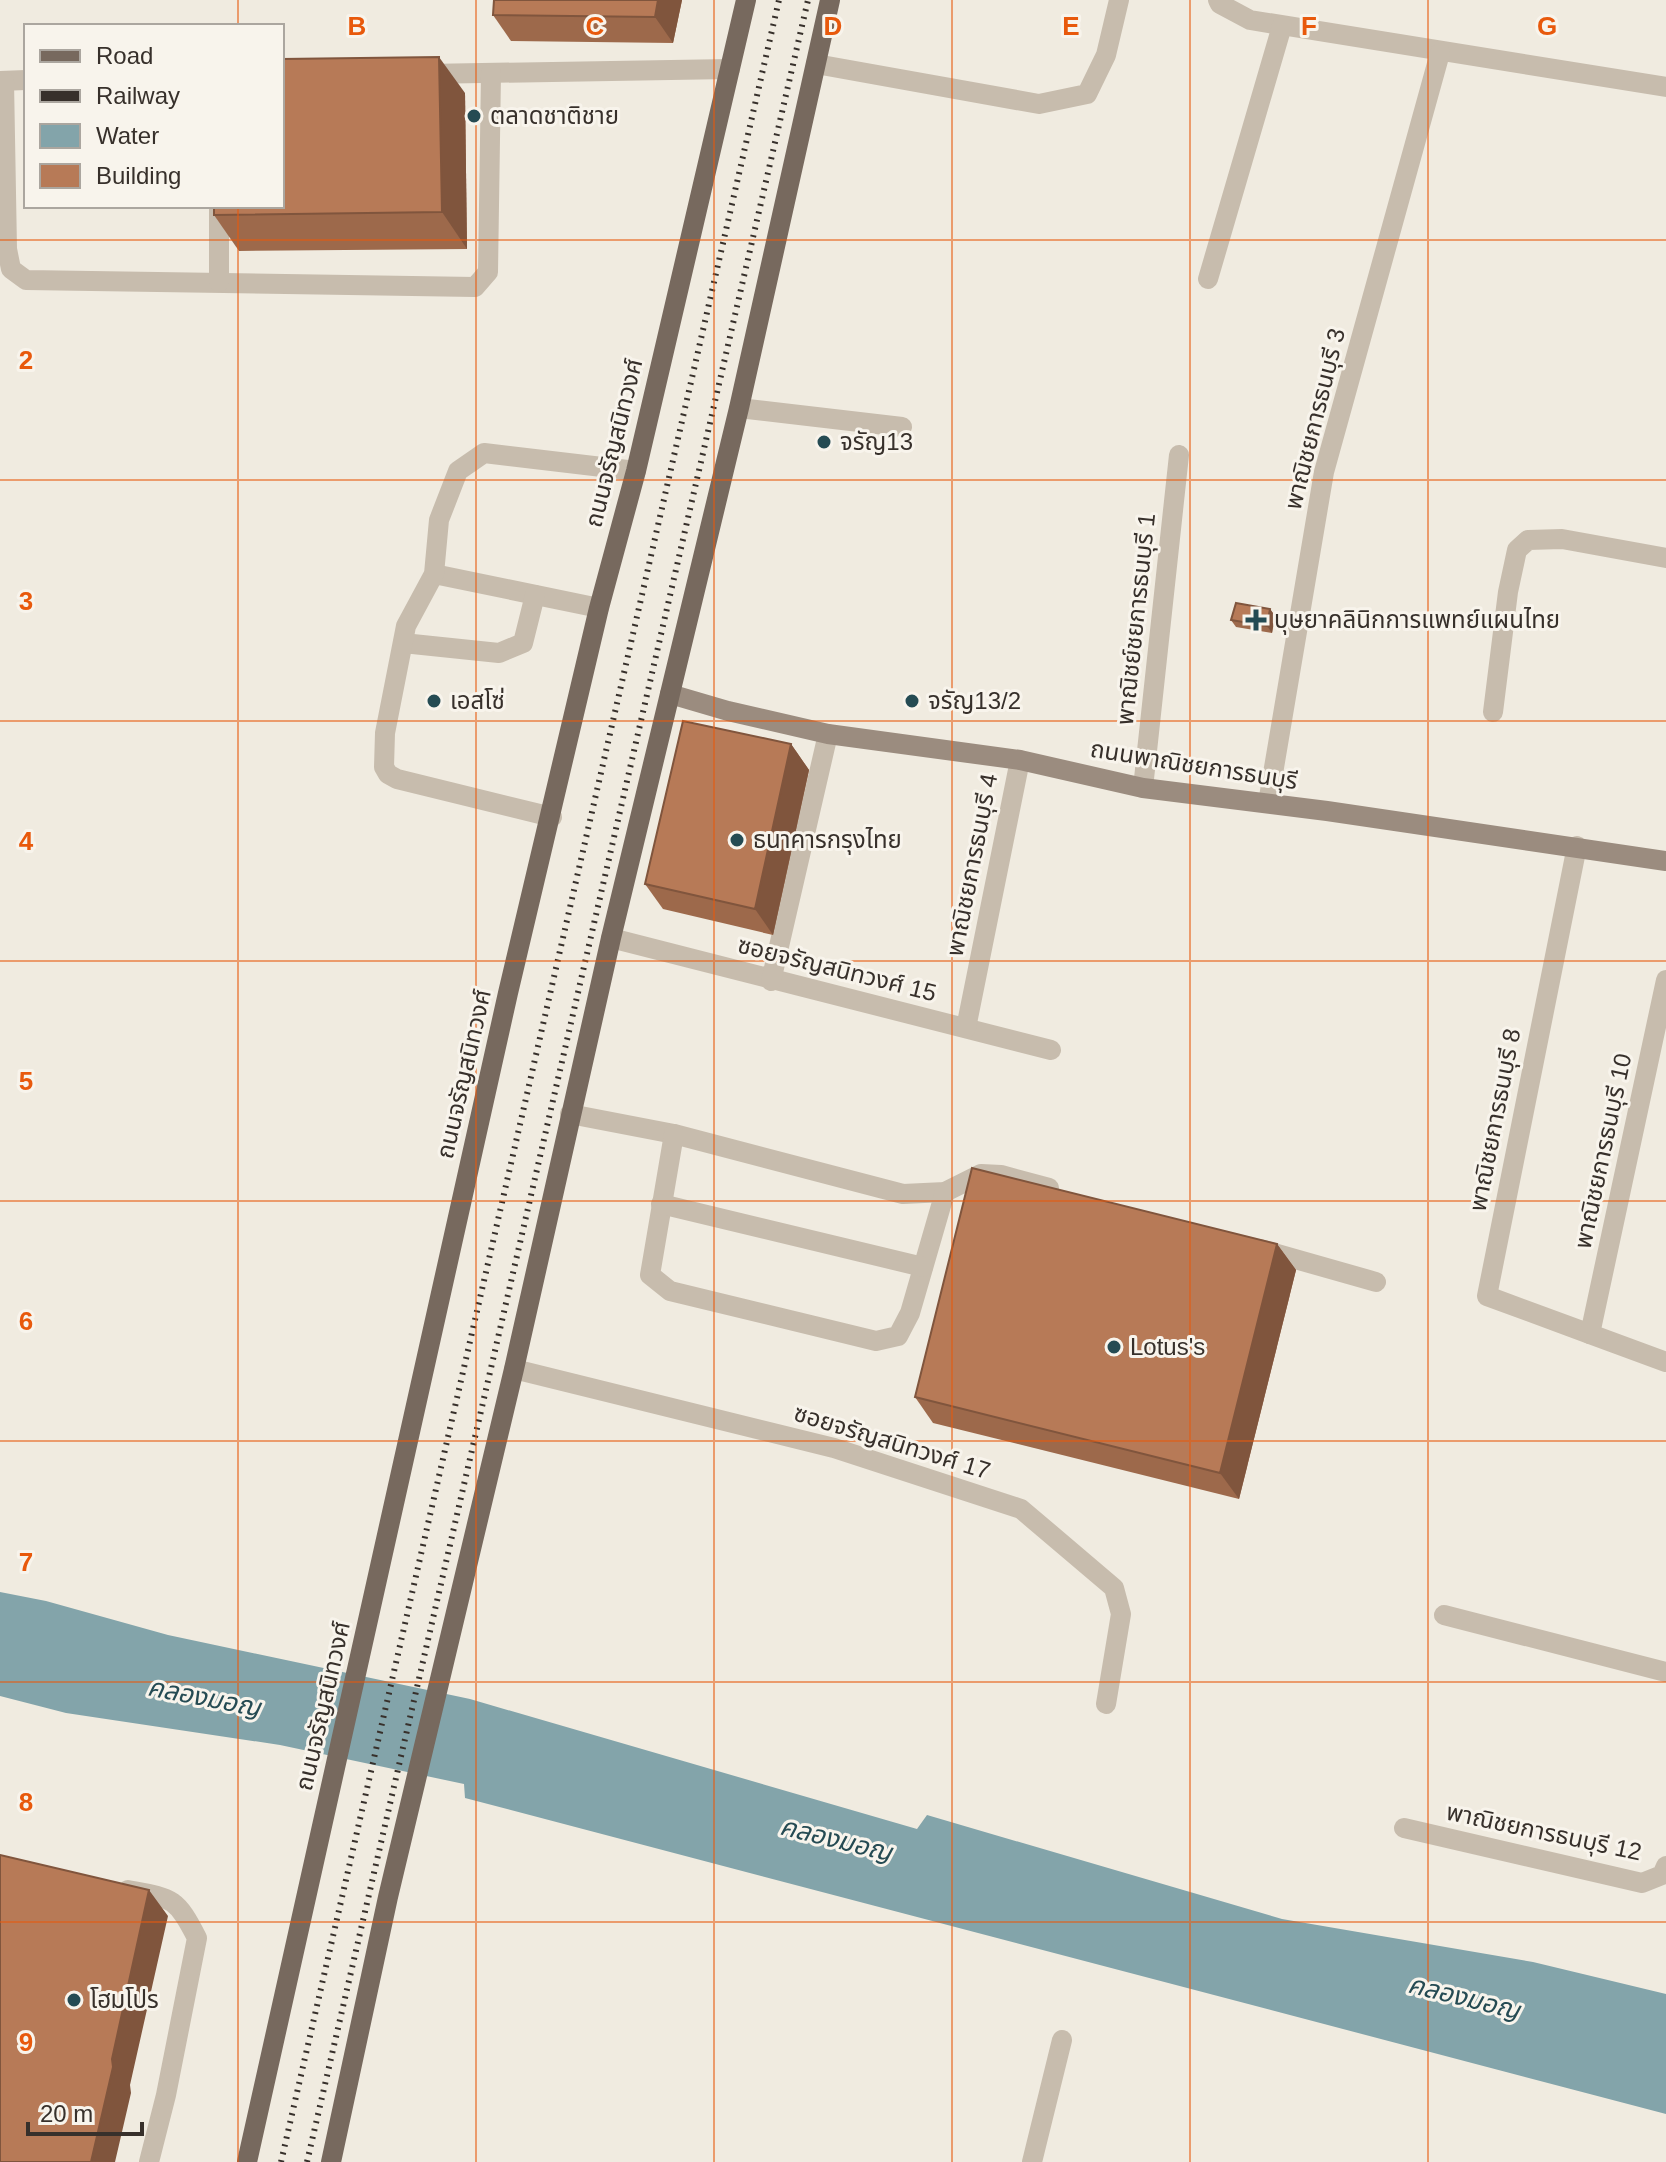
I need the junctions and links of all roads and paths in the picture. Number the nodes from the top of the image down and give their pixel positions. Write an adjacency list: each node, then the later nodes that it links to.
1 (746, 0): 8 (main road, ถนนจรัญสนิทวงศ์)
2 (830, 0): 7 (main road)
3 (1119, 0): 7 (street)
4 (1218, 0): 5 (street)
5 (1282, 26): 6 (street); 15 (street)
6 (1440, 53): 13 (street); 31 (street, พาณิชยการธนบุรี 3)
7 (816, 64): 17 (main road)
8 (730, 69): 9 (street); 20 (main road, ถนนจรัญสนิทวงศ์)
9 (491, 73): 10 (street); 16 (street)
10 (401, 74)
11 (24, 80): 12 (street)
12 (2, 81): 16 (street)
13 (1666, 87)
14 (219, 208): 16 (street)
15 (1208, 279)
16 (219, 282)
17 (739, 408): 18 (street); 26 (main road)
18 (902, 427)
19 (1179, 455): 30 (street, พาณิชย์ชยการธนบุรี 1)
20 (636, 471): 22 (street); 24 (main road, ถนนจรัญสนิทวงศ์)
21 (1666, 558): 27 (street)
22 (434, 574): 23 (street); 25 (street)
23 (535, 595): 24 (street); 25 (street)
24 (599, 608): 32 (main road, ถนนจรัญสนิทวงศ์)
25 (403, 643): 32 (street)
26 (670, 694): 28 (main road, ถนนพาณิชยการธนบุรี); 35 (main road)
27 (1493, 712)
28 (828, 734): 29 (main road, ถนนพาณิชยการธนบุรี); 37 (street)
29 (1020, 760): 30 (main road, ถนนพาณิชยการธนบุรี); 38 (street, พาณิชยการธนบุรี 4)
30 (1143, 788): 31 (main road, ถนนพาณิชยการธนบุรี)
31 (1268, 803): 33 (main road, ถนนพาณิชยการธนบุรี)
32 (552, 817): 59 (main road, ถนนจรัญสนิทวงศ์)
33 (1577, 846): 34 (main road, ถนนพาณิชยการธนบุรี); 48 (street, พาณิชยการธนบุรี 8)
34 (1666, 861)
35 (611, 938): 37 (street, ซอยจรัญสนิทวงศ์ 15); 40 (main road)
36 (1666, 980): 48 (street, พาณิชยการธนบุรี 10)
37 (771, 981): 38 (street, ซอยจรัญสนิทวงศ์ 15)
38 (966, 1028): 39 (street, ซอยจรัญสนิทวงศ์ 15)
39 (1051, 1050)
40 (570, 1114): 41 (street); 50 (main road)
41 (674, 1134): 42 (street); 44 (street)
42 (945, 1192): 43 (street); 46 (street)
43 (1061, 1192)
44 (661, 1204): 46 (street); 46 (street)
45 (1241, 1243): 47 (street)
46 (923, 1267)
47 (1376, 1282)
48 (1590, 1334): 49 (street)
49 (1666, 1362)
50 (514, 1369): 53 (street, ซอยจรัญสนิทวงศ์ 17); 60 (main road)
51 (1444, 1615): 52 (street)
52 (1666, 1672)
53 (1106, 1704)
54 (1404, 1828): 55 (street, พาณิชยการธนบุรี 12)
55 (1666, 1866)
56 (107, 1886): 58 (street)
57 (1062, 2040): 61 (street)
58 (149, 2162)
59 (247, 2162)
60 (331, 2162)
61 (1032, 2162)

